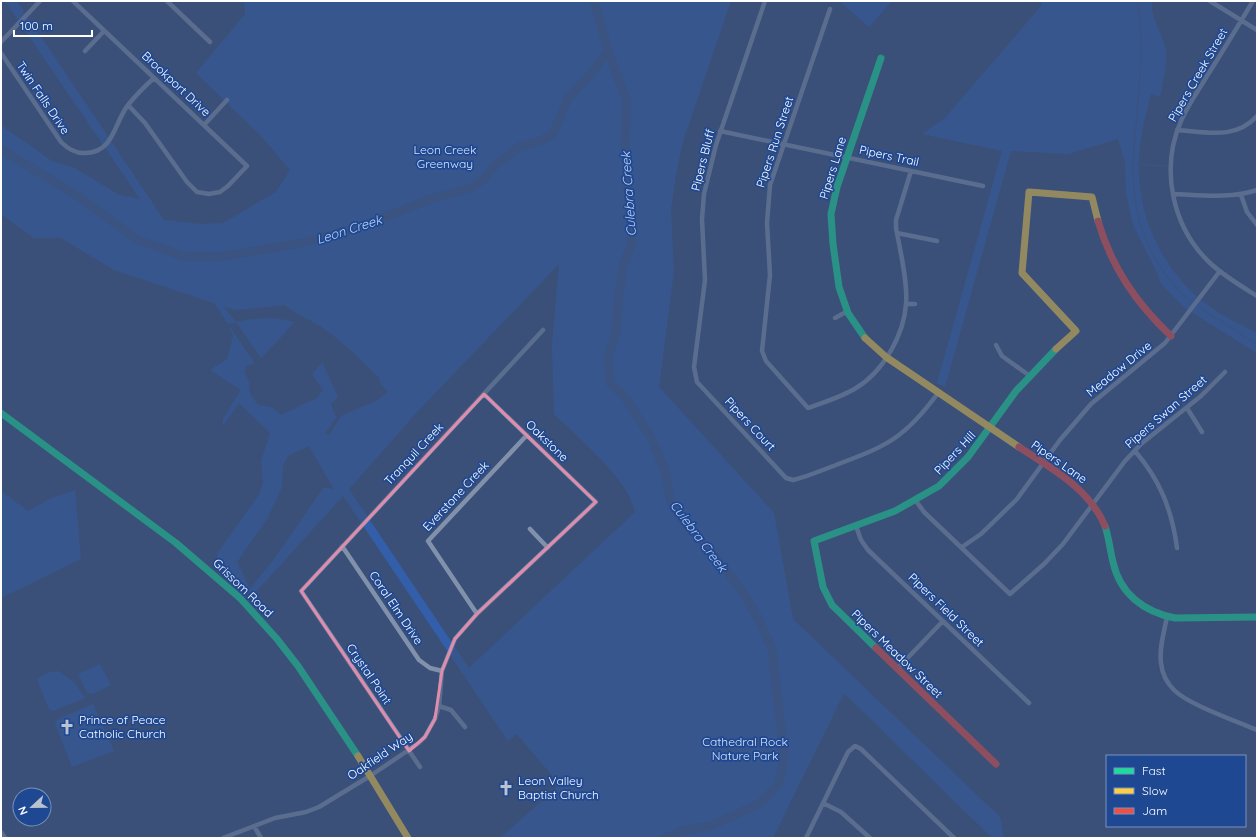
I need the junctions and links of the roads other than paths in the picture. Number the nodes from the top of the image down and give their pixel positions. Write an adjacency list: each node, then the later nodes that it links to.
1 (40, 1): 11 (street)
2 (73, 1): 9 (street, Brookport Drive)
3 (167, 1): 12 (street)
4 (765, 1): 22 (street, Pipers Bluff)
5 (1210, 1): 8 (street)
6 (1253, 1): 8 (street, Pipers Creek Street)
7 (830, 9): 23 (street, Pipers Run Street)
8 (1241, 21): 10 (street); 21 (street, Pipers Creek Street)
9 (104, 30): 13 (street); 16 (street, Brookport Drive)
10 (1257, 30)
11 (1, 42)
12 (210, 42)
13 (85, 51)
14 (1, 53): 18 (street, Twin Falls Drive)
15 (881, 58): 24 (street, Pipers Lane)
16 (154, 78): 18 (street, Twin Falls Drive); 20 (street, Brookport Drive)
17 (227, 100): 20 (street)
18 (128, 104): 20 (street, Brookport Drive)
19 (1257, 116): 21 (street)
20 (204, 125)
21 (1177, 130): 28 (street, Pipers Creek Street)
22 (720, 131): 23 (street, Pipers Trail); 45 (street, Pipers Bluff)
23 (783, 144): 24 (street, Pipers Trail); 42 (street, Pipers Run Street)
24 (848, 157): 25 (street, Pipers Trail); 37 (street, Pipers Lane)
25 (911, 171): 26 (street, Pipers Trail); 31 (street)
26 (983, 186)
27 (1257, 190): 29 (street)
28 (1173, 194): 29 (street); 33 (street, Pipers Creek Street)
29 (1241, 195): 30 (street)
30 (1257, 225)
31 (897, 233): 32 (street); 35 (street)
32 (937, 241)
33 (1220, 271): 34 (street, Pipers Creek Street); 40 (street, Meadow Drive)
34 (1257, 296)
35 (906, 304): 36 (street); 42 (street)
36 (915, 304)
37 (846, 312): 38 (street); 42 (street, Pipers Lane)
38 (835, 318)
39 (543, 330): 47 (street, Tranquil Creek)
40 (1170, 336): 44 (street, Pipers Hill); 54 (street, Meadow Drive)
41 (996, 345): 44 (street)
42 (886, 357): 46 (street, Pipers Lane)
43 (1225, 372): 48 (street, Pipers Swan Street)
44 (1030, 376): 50 (street, Pipers Hill)
45 (696, 378): 46 (street, Pipers Court)
46 (938, 393): 50 (street, Pipers Lane)
47 (484, 394): 52 (street, Oakstone); 61 (street, Tranquil Creek)
48 (1186, 408): 51 (street); 53 (street, Pipers Swan Street)
49 (1, 412): 79 (street, Grissom Road)
50 (990, 428): 54 (street, Pipers Lane); 55 (street, Pipers Hill)
51 (1202, 432)
52 (527, 435): 56 (street, Oakstone); 66 (street, Everstone Creek)
53 (1135, 451): 57 (street, Pipers Swan Street); 64 (street)
54 (1044, 464): 57 (street, Pipers Lane); 62 (street, Meadow Drive)
55 (916, 501): 58 (street, Pipers Hill); 62 (street)
56 (596, 502): 63 (street, Oakfield Way)
57 (1093, 504): 62 (street, Pipers Swan Street); 67 (street, Pipers Lane)
58 (856, 526): 60 (street, Pipers Hill); 69 (street, Pipers Field Street)
59 (530, 529): 63 (street)
60 (814, 541): 70 (street, Pipers Meadow Street)
61 (342, 546): 65 (street, Tranquil Creek); 71 (street, Coral Elm Drive)
62 (962, 547)
63 (548, 548): 66 (street, Oakfield Way)
64 (1177, 548)
65 (301, 591): 76 (street, Crystal Point)
66 (477, 614): 71 (street, Oakfield Way)
67 (1167, 617): 68 (street, Pipers Lane); 75 (street)
68 (1257, 617)
69 (943, 621): 70 (street); 72 (street, Pipers Field Street)
70 (897, 669): 77 (street, Pipers Meadow Street)
71 (442, 671): 73 (street, Oakfield Way)
72 (1029, 703)
73 (439, 706): 74 (street); 76 (street, Oakfield Way)
74 (466, 727)
75 (1257, 730)
76 (409, 751): 78 (street, Crystal Point); 79 (street, Oakfield Way)
77 (996, 764)
78 (420, 767)
79 (370, 776): 81 (street, Oakfield Way); 86 (street, Grissom Road)
80 (823, 803): 87 (street); 88 (street); 89 (street)
81 (254, 826): 84 (street, Oakfield Way); 85 (street)
82 (1, 832): 83 (street)
83 (5, 838)
84 (223, 838)
85 (261, 838)
86 (408, 838)
87 (806, 838)
88 (870, 838)
89 (954, 838)

